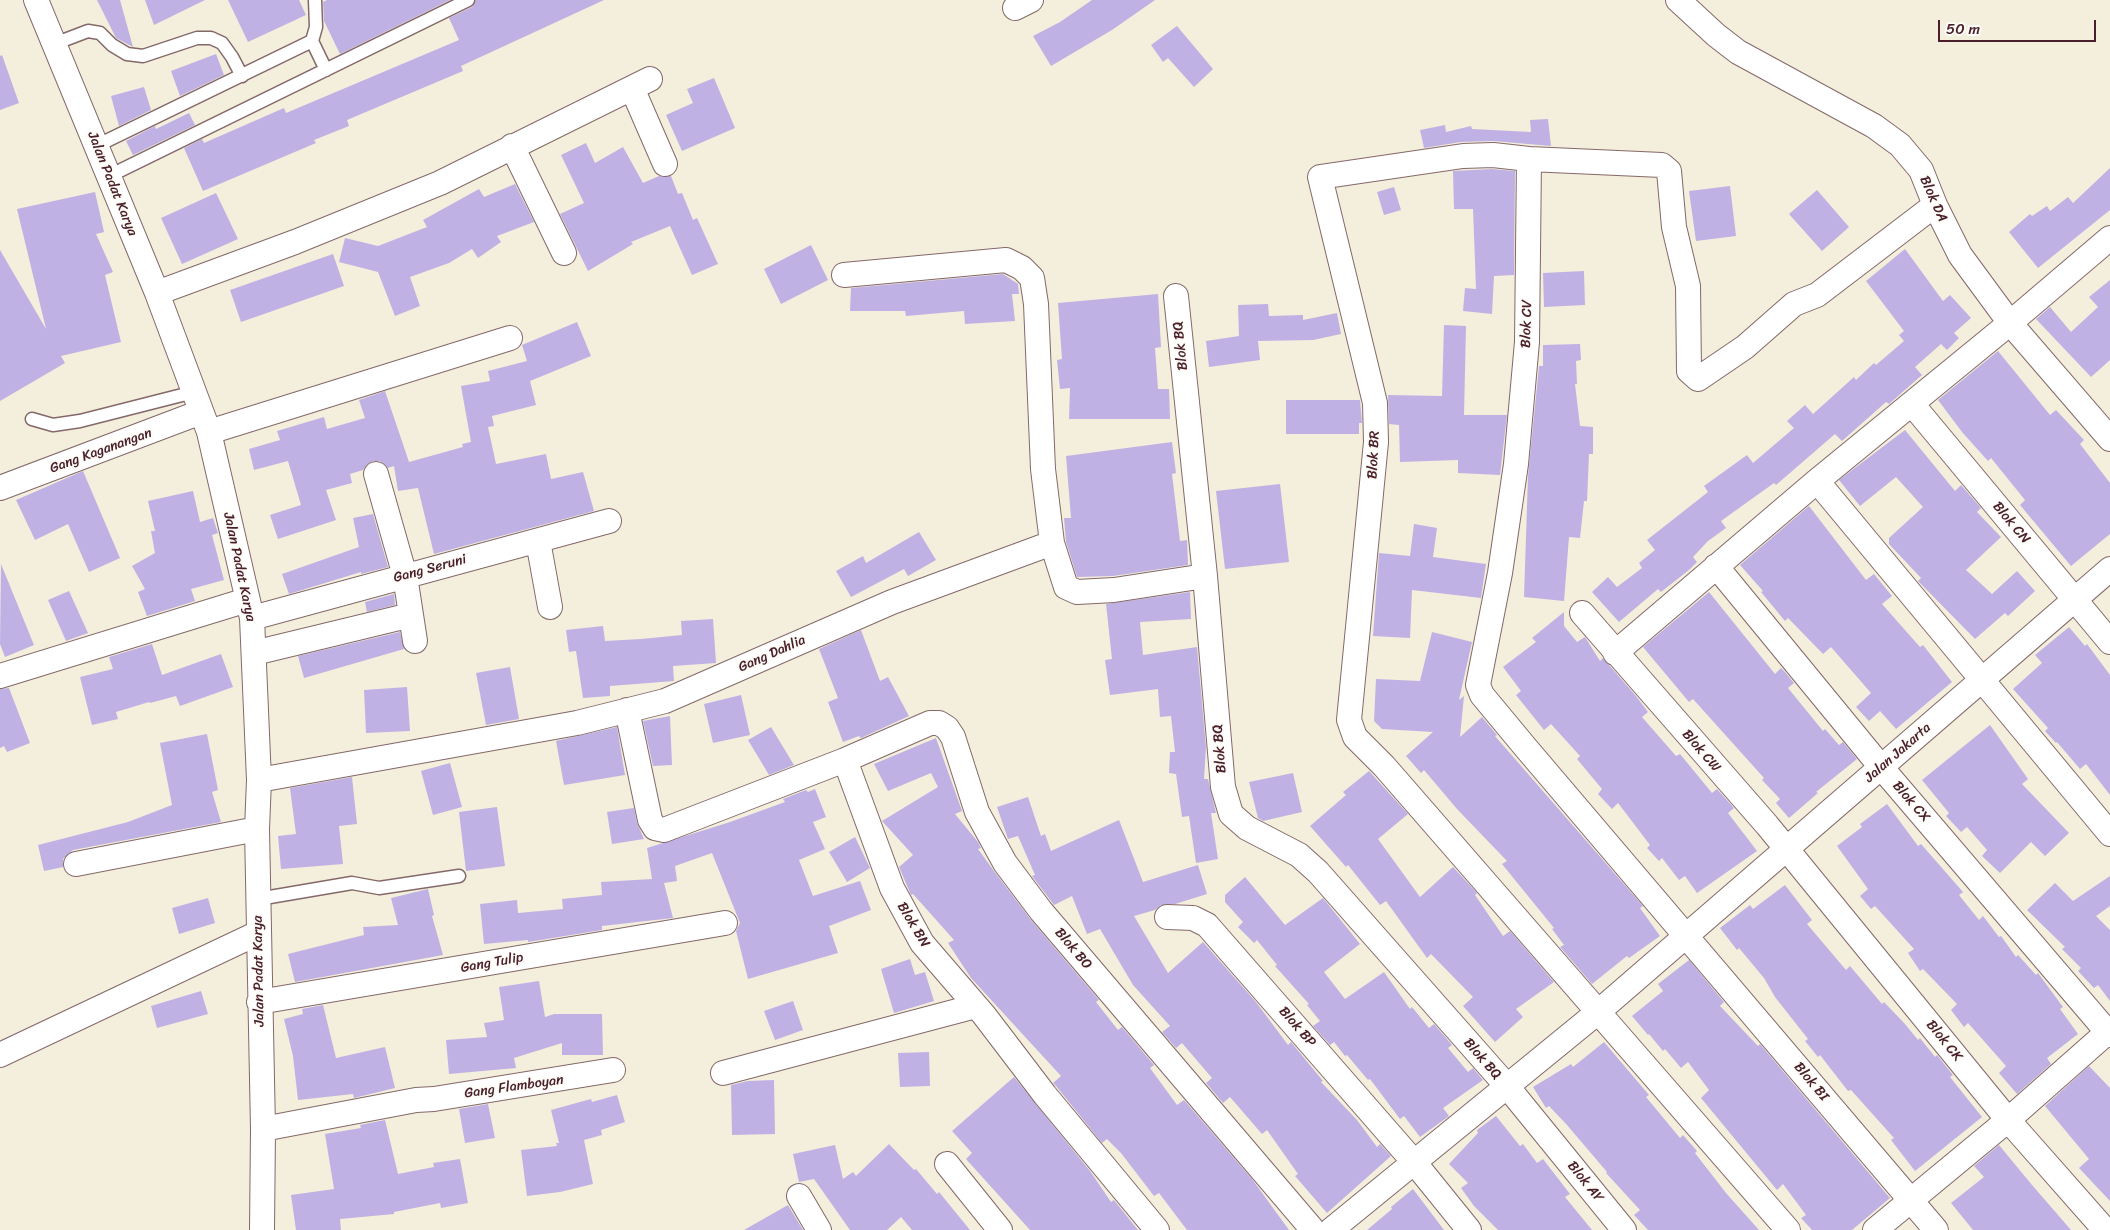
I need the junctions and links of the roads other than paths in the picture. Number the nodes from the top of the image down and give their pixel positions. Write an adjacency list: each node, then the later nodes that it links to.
1 (36, 0): 6 (street, Jalan Padat Karya)
2 (315, 0): 5 (lane)
3 (468, 0): 7 (lane)
4 (1678, 0): 14 (street, Blok DA)
5 (312, 41): 7 (lane); 8 (lane)
6 (54, 44): 8 (lane); 9 (street, Jalan Padat Karya)
7 (326, 70): 13 (lane)
8 (242, 76): 9 (lane)
9 (96, 146): 13 (street, Jalan Padat Karya)
10 (512, 146): 12 (street); 16 (street); 18 (street)
11 (1529, 159): 14 (street); 47 (street, Blok CV); 64 (street, Blok BR)
12 (665, 164)
13 (108, 176): 18 (street, Jalan Padat Karya)
14 (1934, 205): 20 (street, Blok DA)
15 (2110, 238): 20 (street)
16 (564, 253)
17 (844, 276): 31 (street)
18 (157, 293): 23 (street, Jalan Padat Karya)
19 (1176, 296): 35 (street, Blok BQ)
20 (2010, 324): 22 (street); 25 (street, Blok DA)
21 (510, 338): 23 (street, Gang Kaganangan)
22 (1912, 404): 27 (street); 36 (street, Blok CN)
23 (201, 412): 24 (lane); 28 (street, Gang Kaganangan); 38 (street, Jalan Padat Karya)
24 (32, 419)
25 (2110, 439)
26 (376, 474): 34 (street)
27 (1817, 481): 32 (street); 46 (street)
28 (0, 488)
29 (609, 521): 30 (street, Gang Seruni)
30 (538, 541): 34 (street, Gang Seruni); 37 (street)
31 (1052, 543): 35 (street); 48 (street, Gang Dahlia)
32 (1716, 566): 43 (street); 50 (street, Blok CX)
33 (2110, 569): 36 (street, Jalan Jakarta)
34 (405, 576): 38 (street, Gang Seruni); 40 (street)
35 (1205, 576): 69 (street, Blok BQ)
36 (2074, 599): 42 (street, Blok CN); 46 (street, Jalan Jakarta)
37 (550, 607)
38 (249, 609): 44 (street, Jalan Padat Karya); 45 (street, Gang Seruni)
39 (1582, 613): 43 (street, Blok CW)
40 (411, 615): 41 (street); 44 (street)
41 (415, 641)
42 (2110, 642)
43 (1615, 653): 54 (street, Blok CW)
44 (254, 654): 51 (street, Jalan Padat Karya)
45 (0, 676)
46 (1982, 681): 50 (street, Jalan Jakarta); 53 (street)
47 (1478, 685): 61 (street, Blok BI)
48 (627, 710): 49 (street); 51 (street, Gang Dahlia)
49 (844, 760): 63 (street, Blok BN); 81 (street, Blok BO)
50 (1881, 767): 54 (street, Jalan Jakarta); 65 (street, Blok CX)
51 (259, 780): 52 (street, Jalan Padat Karya)
52 (256, 828): 55 (street); 57 (street, Jalan Padat Karya)
53 (2110, 834)
54 (1786, 849): 61 (street, Jalan Jakarta); 70 (street, Blok CK)
55 (76, 864)
56 (459, 876): 57 (lane)
57 (258, 899): 60 (street, Jalan Padat Karya)
58 (1167, 917): 73 (street, Blok BP)
59 (725, 923): 62 (street, Gang Tulip)
60 (258, 933): 62 (street, Jalan Padat Karya); 66 (street)
61 (1685, 935): 64 (street, Jalan Jakarta); 76 (street, Blok BI)
62 (259, 1002): 71 (street, Jalan Padat Karya)
63 (976, 1006): 68 (street); 80 (street, Blok BN)
64 (1598, 1012): 69 (street, Jalan Jakarta); 85 (street)
65 (2109, 1032): 70 (street)
66 (0, 1055)
67 (613, 1070): 71 (street, Gang Flamboyan)
68 (723, 1073)
69 (1506, 1085): 72 (street, Blok BQ); 73 (street, Jalan Jakarta)
70 (2008, 1120): 76 (street); 88 (street, Blok CK)
71 (263, 1129): 77 (street, Jalan Padat Karya)
72 (1546, 1134): 84 (street, Blok AY)
73 (1414, 1162): 82 (street, Jalan Jakarta); 83 (street, Blok BP)
74 (947, 1164): 79 (street)
75 (799, 1196): 78 (street)
76 (1912, 1201): 86 (street); 87 (street, Blok BI)
77 (262, 1230)
78 (819, 1230)
79 (1000, 1230)
80 (1157, 1230)
81 (1313, 1230)
82 (1331, 1230)
83 (1469, 1230)
84 (1624, 1230)
85 (1788, 1230)
86 (1875, 1230)
87 (1936, 1230)
88 (2105, 1230)

